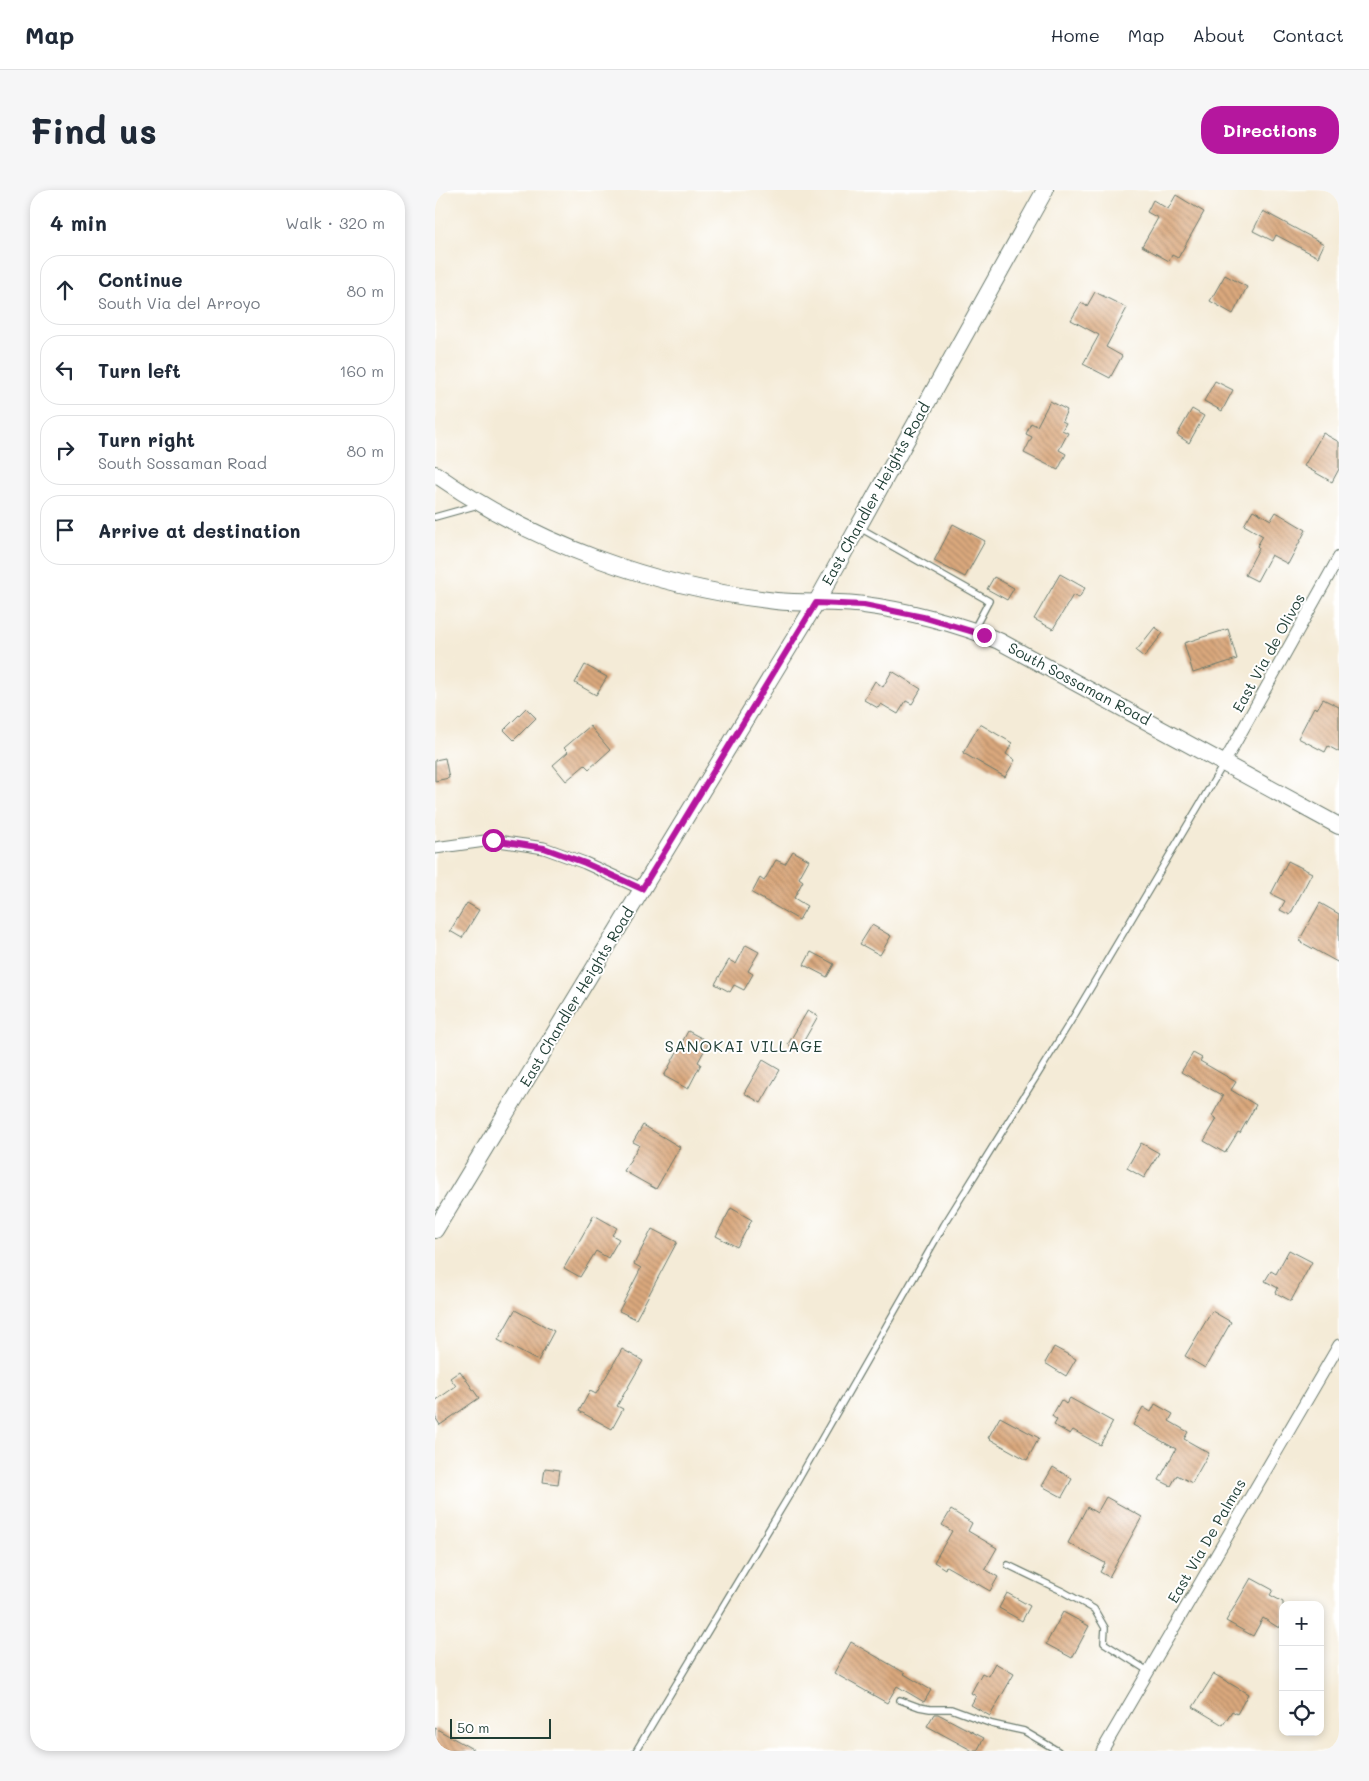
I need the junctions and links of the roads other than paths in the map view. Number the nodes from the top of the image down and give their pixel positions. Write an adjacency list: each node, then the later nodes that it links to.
1 (1045, 190): 5 (main road, East Chandler Heights Road)
2 (435, 474): 3 (main road, South Sossaman Road)
3 (480, 504): 4 (lane); 7 (main road, South Sossaman Road)
4 (435, 517)
5 (858, 527): 7 (main road, East Chandler Heights Road); 8 (lane)
6 (1339, 557): 9 (street, East Via de Olivos)
7 (816, 603): 8 (main road, South Sossaman Road); 12 (main road, East Chandler Heights Road)
8 (973, 631): 9 (main road, South Sossaman Road)
9 (1225, 763): 10 (main road, South Sossaman Road); 18 (lane)
10 (1339, 826)
11 (435, 848): 12 (street)
12 (642, 889): 13 (main road, East Chandler Heights Road)
13 (435, 1230)
14 (1339, 1345): 16 (street, East Via De Palmas)
15 (1008, 1565): 16 (lane)
16 (1148, 1671): 20 (street, East Via De Palmas)
17 (900, 1700): 19 (lane)
18 (636, 1751)
19 (1058, 1751)
20 (1101, 1751)

